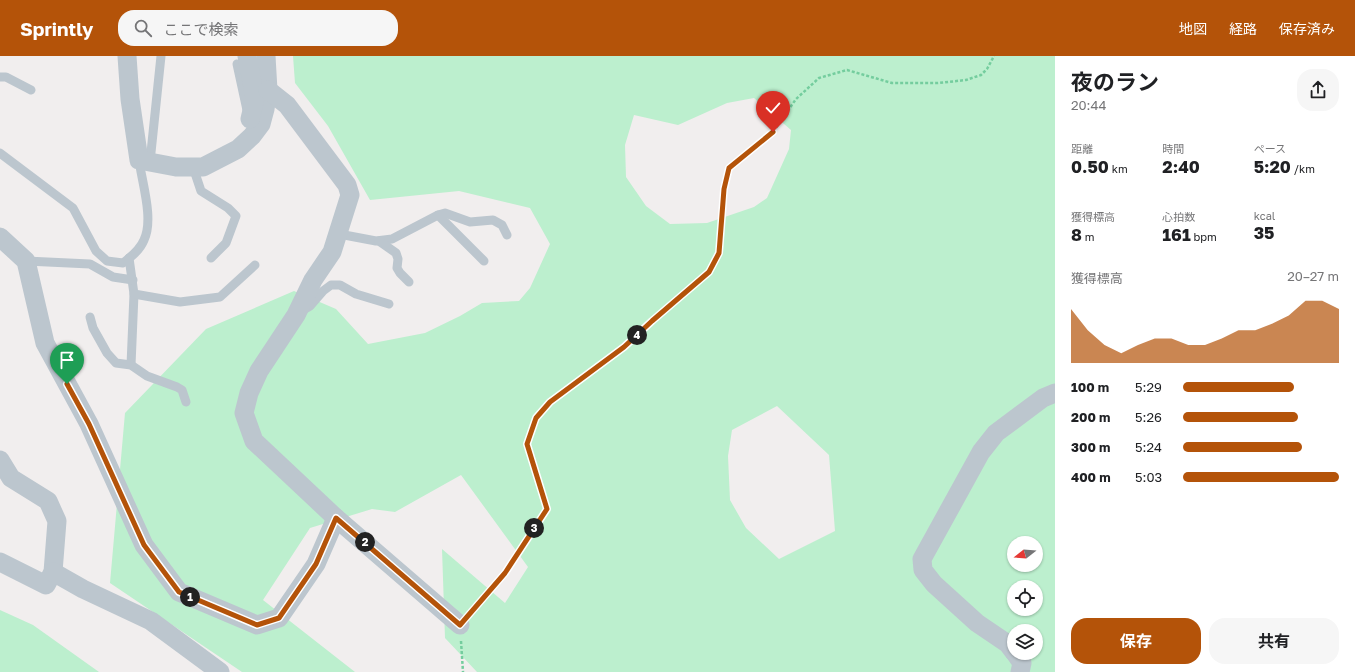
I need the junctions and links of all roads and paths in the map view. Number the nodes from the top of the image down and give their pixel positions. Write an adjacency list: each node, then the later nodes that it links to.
1 (127, 56): 11 (street)
2 (161, 56): 11 (lane)
3 (266, 56): 8 (street)
4 (994, 56): 36 (path)
5 (242, 60): 9 (street)
6 (0, 77): 7 (lane)
7 (31, 90)
8 (268, 90): 9 (street); 14 (street)
9 (251, 128): 12 (street)
10 (0, 153): 18 (lane)
11 (144, 161): 12 (street); 18 (lane)
12 (193, 167): 19 (lane)
13 (438, 215): 15 (lane); 17 (lane); 20 (lane)
14 (339, 234): 17 (lane); 27 (street)
15 (507, 234)
16 (0, 236): 21 (street)
17 (379, 241): 24 (lane)
18 (129, 258): 23 (lane)
19 (211, 258)
20 (484, 260)
21 (26, 261): 23 (lane); 33 (street)
22 (255, 265): 25 (lane)
23 (133, 280): 25 (lane)
24 (409, 282)
25 (134, 294): 29 (lane)
26 (389, 304): 27 (lane)
27 (296, 315): 33 (street)
28 (90, 317): 29 (lane)
29 (131, 365): 31 (lane)
30 (1055, 393): 37 (street)
31 (186, 402)
32 (0, 460): 35 (street)
33 (336, 518): 36 (street)
34 (0, 562): 35 (street)
35 (53, 572): 39 (street)
36 (460, 625): 40 (path)
37 (1007, 643)
38 (1020, 660): 41 (street)
39 (220, 672)
40 (463, 672)
41 (1020, 672)

